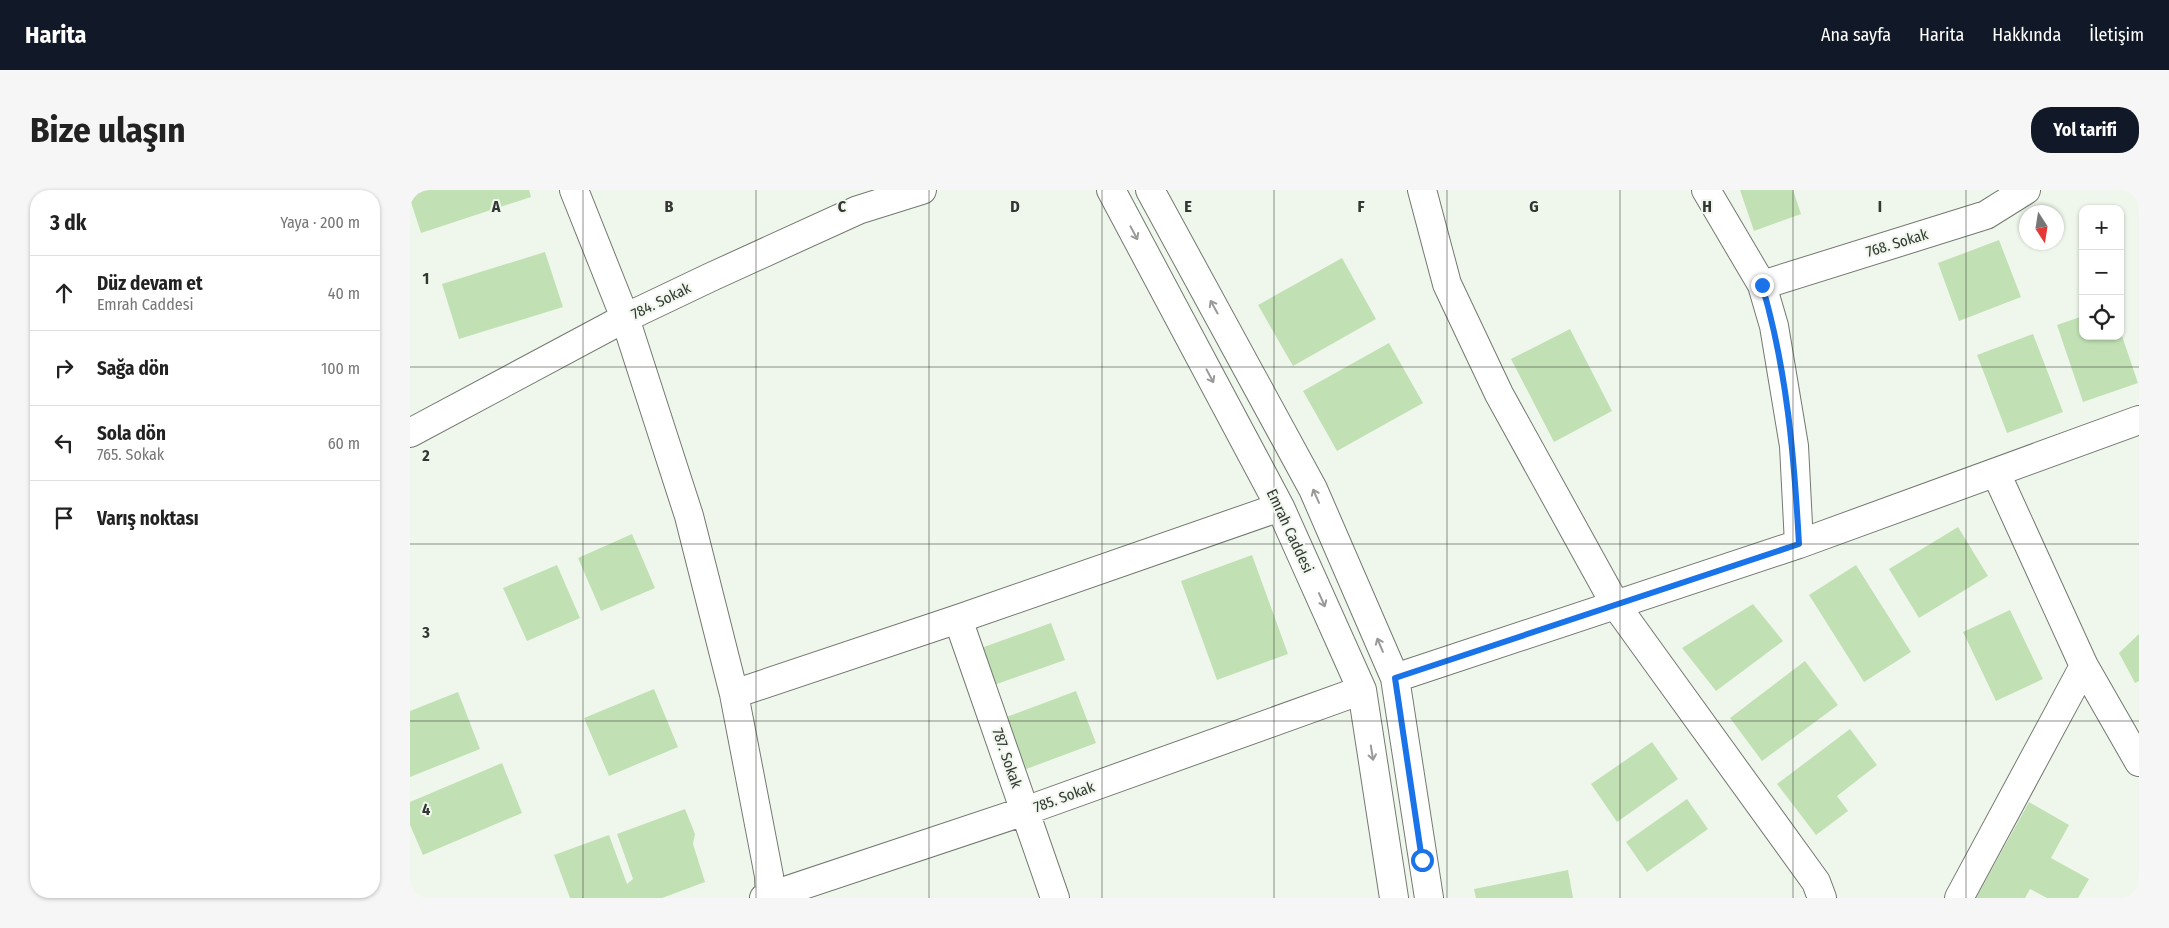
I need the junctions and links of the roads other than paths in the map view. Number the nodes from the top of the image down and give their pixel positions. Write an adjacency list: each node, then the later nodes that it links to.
1 (574, 190): 9 (street)
2 (922, 190): 9 (street, 784. Sokak)
3 (1111, 190): 13 (street, Emrah Caddesi, one-way to 13)
4 (1150, 190): 18 (street, one-way to 4)
5 (1422, 190): 15 (street)
6 (1706, 190): 8 (street)
7 (2026, 190): 8 (street, 768. Sokak)
8 (1762, 285): 14 (street)
9 (625, 318): 11 (street, 784. Sokak); 20 (street)
10 (2139, 420): 12 (street)
11 (410, 433)
12 (1996, 473): 14 (street); 17 (street)
13 (1280, 507): 16 (street); 19 (street, Emrah Caddesi, one-way to 19)
14 (1799, 544): 15 (street)
15 (1615, 604): 18 (street); 27 (street)
16 (958, 619): 20 (street); 22 (street, 787. Sokak)
17 (2084, 666): 21 (street); 28 (street)
18 (1395, 678): 26 (street)
19 (1362, 690): 22 (street, 785. Sokak); 25 (street, Emrah Caddesi, one-way to 25)
20 (734, 694): 23 (street)
21 (2139, 762)
22 (1025, 811): 23 (street, 785. Sokak); 24 (street, 787. Sokak)
23 (768, 897)
24 (1055, 898)
25 (1394, 898)
26 (1429, 898)
27 (1822, 898)
28 (1960, 898)

